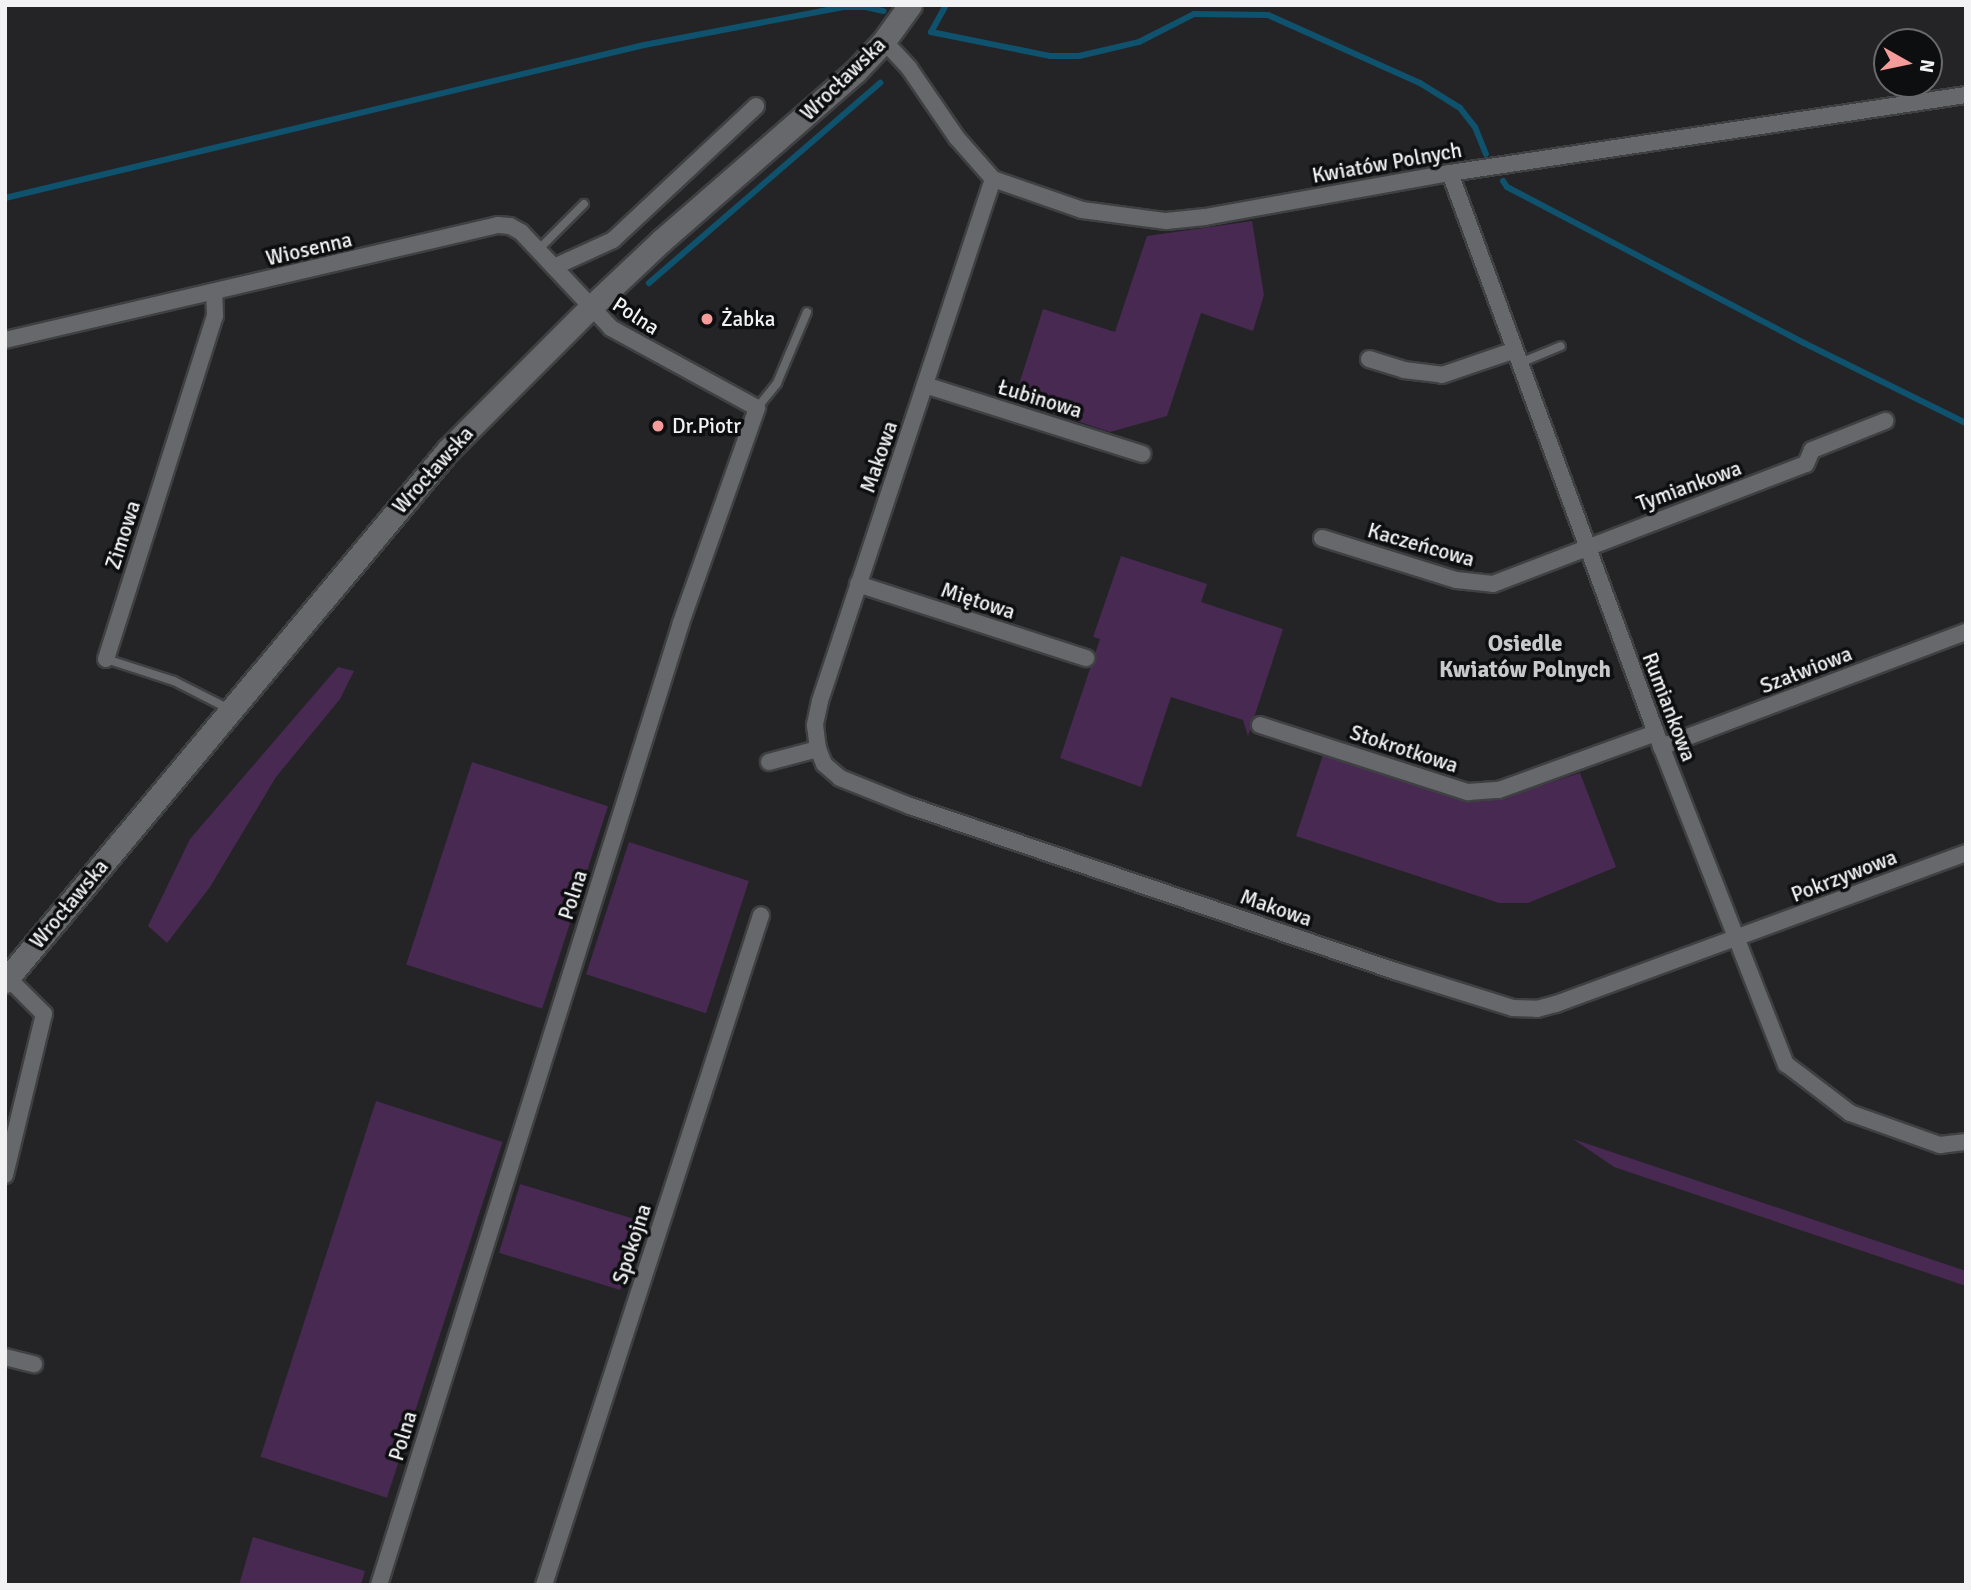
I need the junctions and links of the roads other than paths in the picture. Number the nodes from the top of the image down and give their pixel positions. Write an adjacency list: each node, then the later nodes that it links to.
1 (910, 5): 2 (street, Wrocławska)
2 (884, 41): 6 (street, Kwiatów Polnych); 11 (street, Wrocławska)
3 (1966, 94): 5 (street, Kwiatów Polnych)
4 (756, 106): 9 (street)
5 (1450, 173): 6 (street, Kwiatów Polnych); 15 (street, Rumiankowa)
6 (993, 179): 17 (street, Makowa)
7 (584, 205): 8 (lane)
8 (538, 250): 9 (street, Wiosenna); 10 (street, Wiosenna)
9 (554, 267): 11 (street, Wiosenna)
10 (214, 293): 13 (street, Wiosenna); 25 (street, Zimowa)
11 (590, 307): 18 (street, Polna); 27 (street, Wrocławska)
12 (807, 312): 18 (lane)
13 (5, 340)
14 (1561, 346): 15 (lane)
15 (1517, 356): 16 (street); 22 (street, Rumiankowa)
16 (1368, 359)
17 (925, 385): 20 (street, Łubinowa); 23 (street, Makowa)
18 (757, 408): 40 (street, Polna)
19 (1885, 421): 22 (street, Tymiankowa)
20 (1142, 454)
21 (1322, 538): 22 (street, Kaczeńcowa)
22 (1587, 546): 29 (street, Rumiankowa)
23 (858, 584): 26 (street, Miętowa); 30 (street, Makowa)
24 (1966, 632): 29 (street, Szałwiowa)
25 (106, 659): 27 (lane, Zimowa)
26 (1086, 659)
27 (230, 711): 35 (street, Wrocławska)
28 (1260, 725): 29 (street, Stokrotkowa)
29 (1658, 740): 34 (street, Rumiankowa)
30 (818, 749): 31 (street); 34 (street, Makowa)
31 (769, 762)
32 (1966, 853): 34 (street, Pokrzywowa)
33 (761, 915): 41 (street, Spokojna)
34 (1737, 939): 36 (street, Rumiankowa)
35 (7, 980): 37 (street)
36 (1966, 1142)
37 (5, 1175)
38 (5, 1357): 39 (street)
39 (34, 1364)
40 (379, 1585)
41 (544, 1585)

